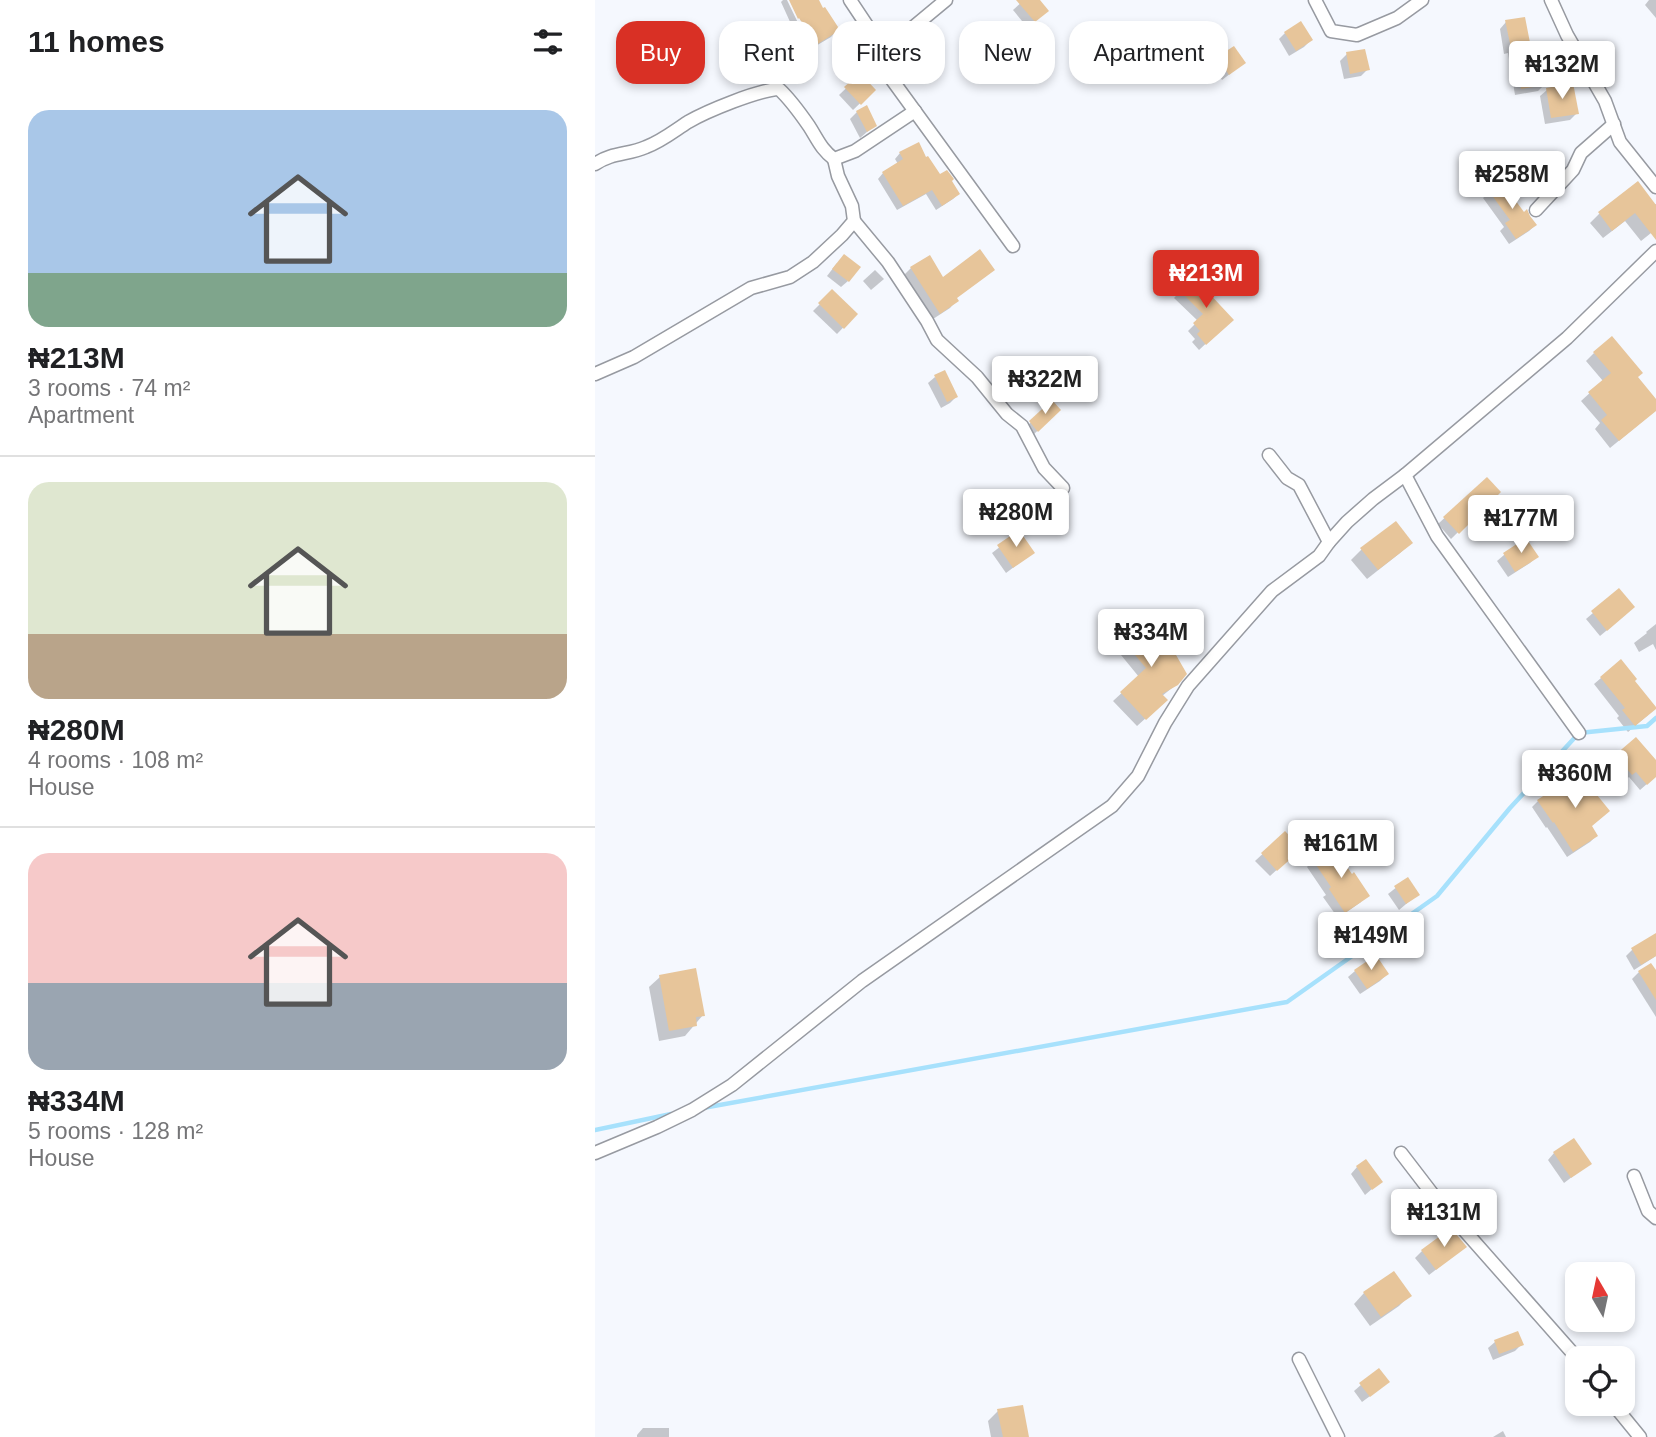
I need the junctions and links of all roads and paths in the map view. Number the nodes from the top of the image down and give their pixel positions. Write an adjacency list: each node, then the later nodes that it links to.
1 (850, 0): 6 (street)
2 (946, 0): 7 (street)
3 (1315, 0): 4 (street)
4 (1422, 0)
5 (1551, 0): 10 (street)
6 (864, 21)
7 (921, 21)
8 (895, 84): 9 (street)
9 (915, 111): 11 (street); 16 (street)
10 (1613, 124): 13 (street); 14 (street)
11 (834, 159): 12 (street); 15 (street)
12 (595, 164)
13 (1656, 187)
14 (1536, 210)
15 (853, 221): 18 (street); 21 (street)
16 (1013, 246)
17 (1656, 251): 20 (street)
18 (595, 374)
19 (1269, 455): 22 (street)
20 (1405, 475): 22 (street); 23 (street)
21 (1063, 488)
22 (1329, 542): 24 (street)
23 (1579, 733)
24 (595, 1153)
25 (1401, 1153): 28 (street)
26 (1634, 1176): 27 (street)
27 (1656, 1218)
28 (1566, 1346)
29 (1299, 1359): 31 (street)
30 (1623, 1416): 32 (street)
31 (1338, 1437)
32 (1640, 1437)

